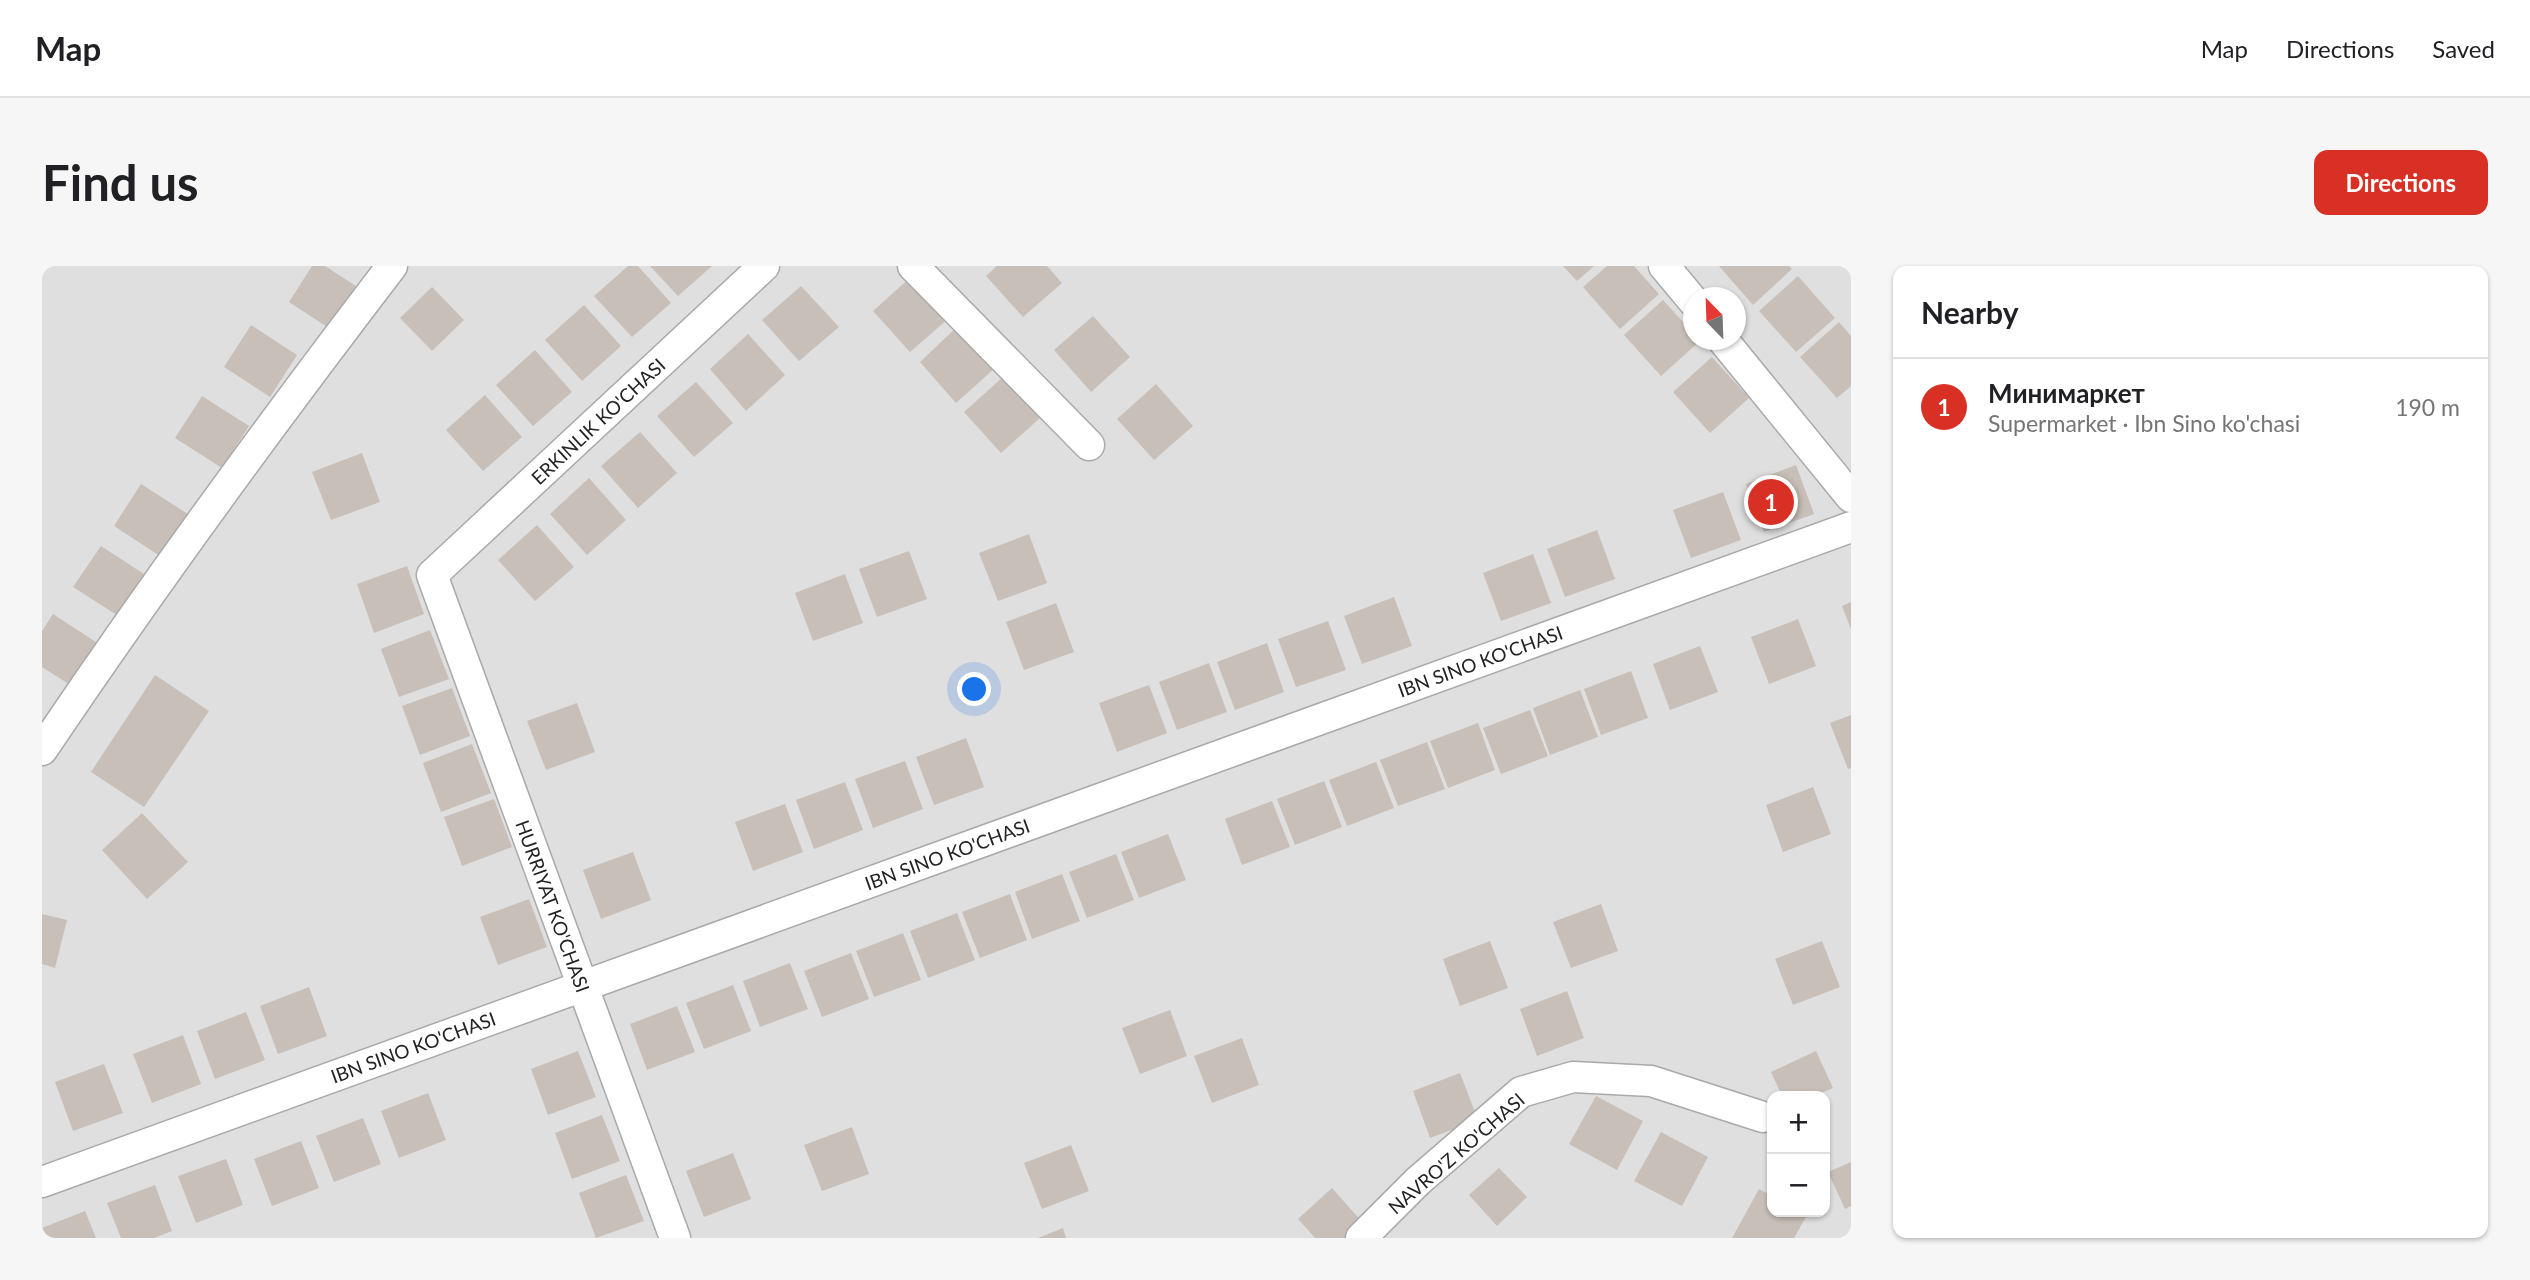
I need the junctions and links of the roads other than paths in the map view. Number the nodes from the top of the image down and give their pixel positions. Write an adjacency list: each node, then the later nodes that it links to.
1 (392, 266): 11 (street)
2 (764, 266): 10 (street, ERKINLIK KO'CHASI)
3 (914, 266): 7 (street)
4 (1664, 266): 5 (street)
5 (1683, 290)
6 (1731, 350): 8 (street)
7 (1089, 445)
8 (1851, 497)
9 (1851, 527): 12 (street, IBN SINO KO'CHASI)
10 (432, 575): 12 (street, HURRIYAT KO'CHASI)
11 (42, 750)
12 (583, 986): 14 (street, IBN SINO KO'CHASI); 15 (street, HURRIYAT KO'CHASI)
13 (1763, 1116): 16 (street, NAVRO'Z KO'CHASI)
14 (42, 1182)
15 (675, 1238)
16 (1361, 1238)

